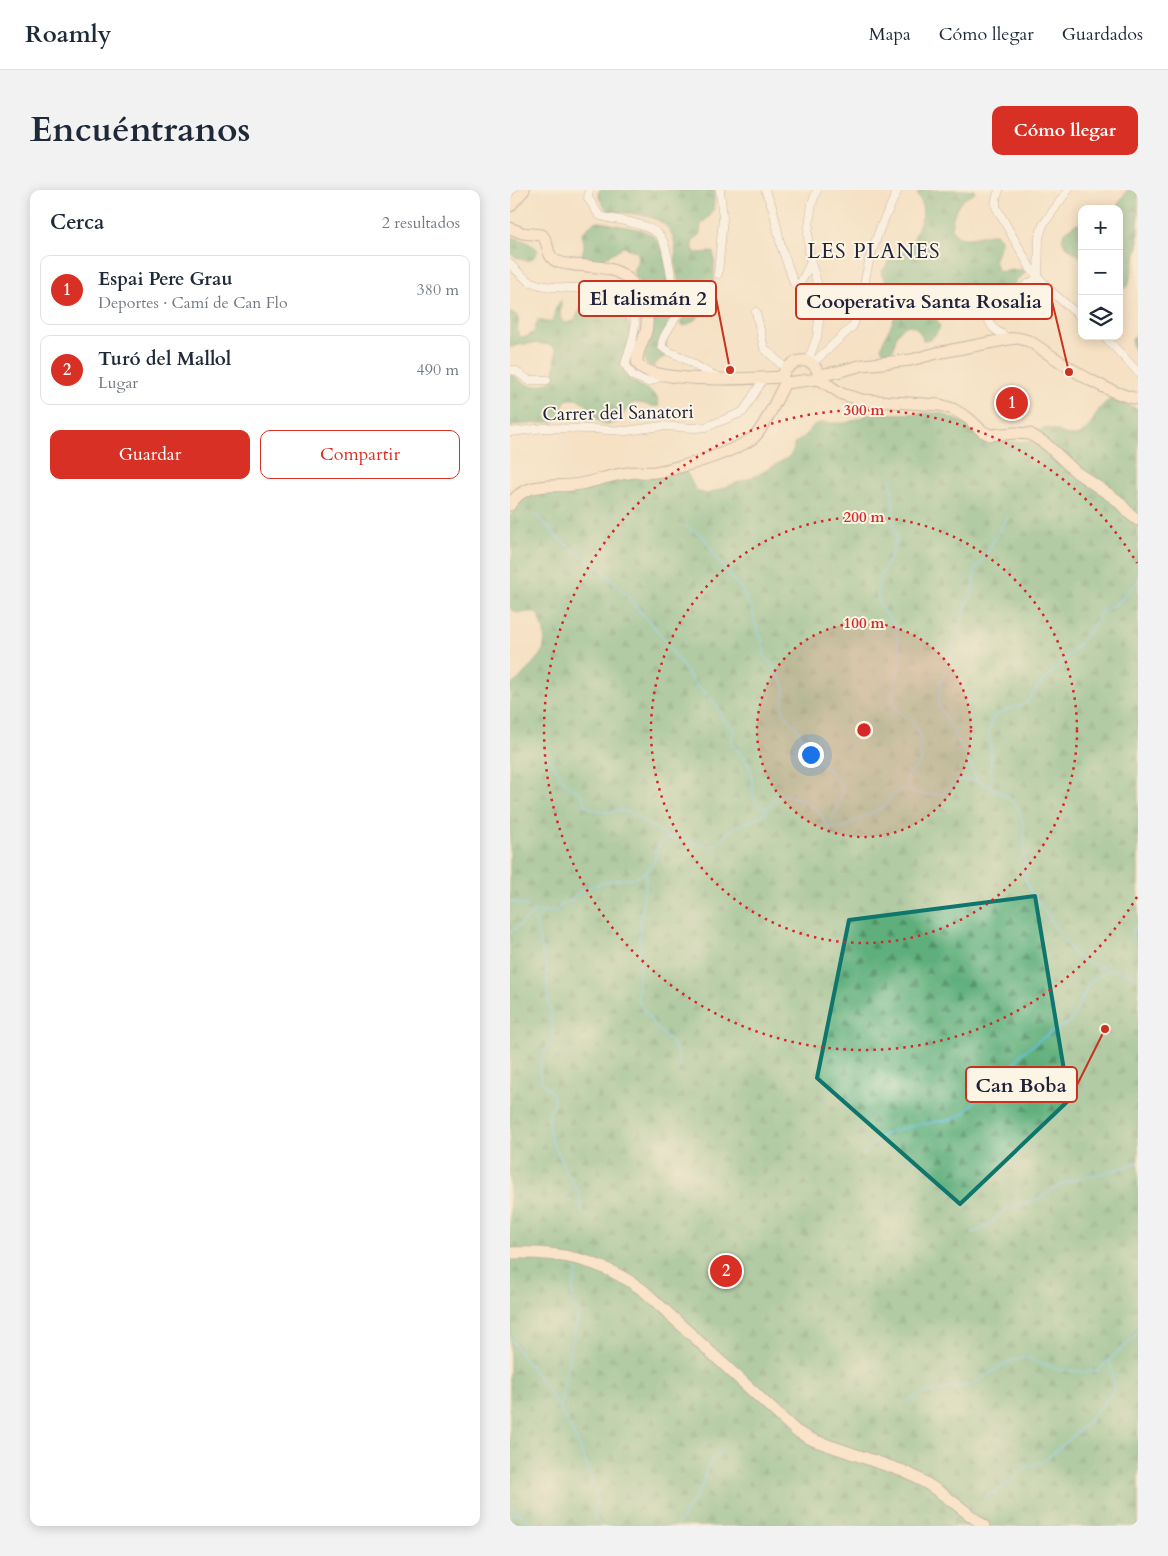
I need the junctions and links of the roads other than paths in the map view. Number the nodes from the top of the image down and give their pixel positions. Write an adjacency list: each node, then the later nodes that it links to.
1 (524, 190): 9 (street)
2 (589, 190): 26 (street)
3 (720, 190): 13 (street)
4 (765, 190): 11 (street)
5 (818, 190): 11 (street)
6 (898, 190): 19 (street)
7 (999, 190): 14 (street)
8 (1068, 190): 14 (street)
9 (510, 206)
10 (510, 228): 22 (street)
11 (811, 262): 19 (street)
12 (510, 264): 22 (street)
13 (718, 274)
14 (1038, 278): 16 (street); 17 (street)
15 (756, 312): 23 (street)
16 (1078, 315)
17 (1009, 339): 24 (street); 28 (street)
18 (1108, 340): 21 (street)
19 (810, 362): 23 (street); 24 (street)
20 (510, 370): 27 (street)
21 (1138, 372)
22 (662, 376): 26 (street)
23 (785, 377): 24 (street); 25 (street); 30 (street)
24 (819, 377): 31 (street)
25 (764, 378): 26 (street); 29 (street, Carrer del Sanatori)
26 (724, 379)
27 (547, 380)
28 (1138, 399)
29 (510, 432)
30 (510, 505)
31 (1138, 520)
32 (510, 1253): 33 (street)
33 (984, 1526)

